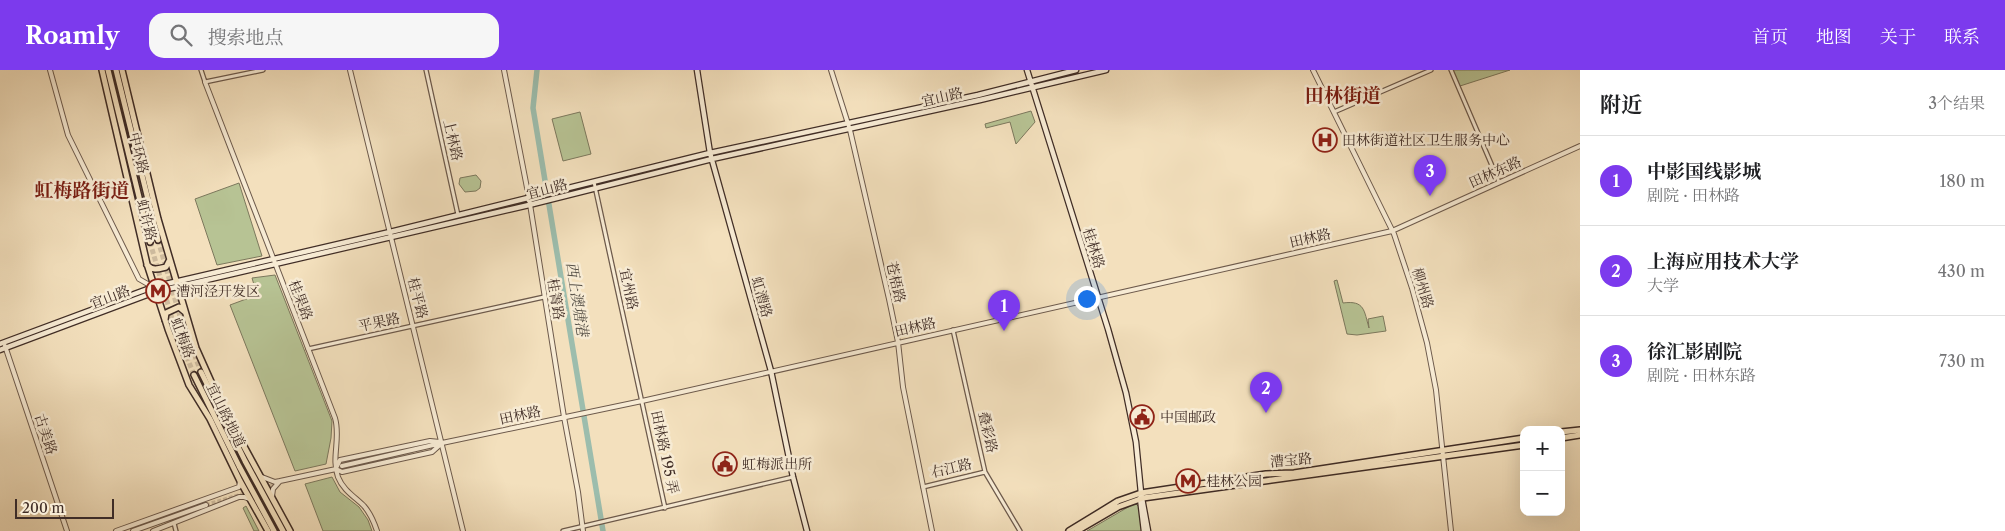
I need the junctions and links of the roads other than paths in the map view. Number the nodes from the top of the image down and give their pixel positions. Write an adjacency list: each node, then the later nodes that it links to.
1 (50, 70): 41 (street, 虹梅路)
2 (102, 70): 39 (main road, 虹许路)
3 (108, 70): 36 (main road, 中环路)
4 (116, 70): 35 (main road, 中环路)
5 (122, 70): 37 (main road, 虹许路)
6 (201, 70): 19 (street, 桂果路)
7 (263, 70): 19 (street)
8 (350, 70): 33 (street, 桂平路)
9 (426, 70): 31 (street, 上林路)
10 (504, 70): 29 (street, 桂箐路)
11 (697, 70): 25 (main road, 虹漕路)
12 (831, 70): 22 (street, 苍梧路)
13 (1027, 70): 20 (main road, 桂林路)
14 (1076, 70): 20 (main road, 宜山路)
15 (1106, 70): 20 (main road, 宜山路)
16 (1314, 70): 21 (street, 柳州路)
17 (1431, 70): 21 (street)
18 (1451, 70): 27 (street)
19 (205, 82): 38 (street, 桂果路)
20 (1032, 86): 22 (main road, 宜山路); 23 (main road, 宜山路); 43 (main road, 桂林路)
21 (1334, 112): 32 (street, 柳州路)
22 (848, 124): 23 (street, 苍梧路); 25 (main road, 宜山路)
23 (850, 130): 26 (main road, 宜山路); 48 (street, 苍梧路)
24 (1580, 146): 27 (street, 田林东路)
25 (710, 153): 26 (main road, 虹漕路); 28 (main road, 宜山路)
26 (712, 159): 28 (main road, 宜山路); 51 (main road, 虹漕路)
27 (1499, 182): 32 (street, 田林东路)
28 (595, 185): 29 (main road, 宜山路); 30 (main road, 宜山路); 54 (street, 宜州路)
29 (529, 198): 30 (street, 桂箐路); 31 (main road, 宜山路)
30 (529, 205): 34 (main road, 宜山路); 42 (street, 桂箐路)
31 (458, 215): 33 (main road, 宜山路)
32 (1392, 230): 43 (street, 田林路); 63 (street, 柳州路)
33 (390, 232): 34 (street, 桂平路); 38 (main road, 宜山路)
34 (392, 238): 38 (main road, 宜山路); 46 (street, 桂平路)
35 (158, 240)
36 (150, 242)
37 (169, 258): 39 (main road); 40 (main road, 虹许路)
38 (274, 262): 40 (main road, 宜山路); 50 (street, 桂果路)
39 (147, 264): 41 (main road, 虹许路)
40 (177, 284): 41 (main road, 宜山路); 44 (main road, 虹梅路)
41 (154, 290): 45 (main road, 虹梅路); 49 (main road, 宜山路)
42 (544, 297): 46 (street, 平果路); 55 (street, 桂箐路)
43 (1098, 297): 47 (street, 田林路); 73 (main road, 桂林路)
44 (186, 312): 45 (main road); 67 (main road, 虹梅路)
45 (165, 320): 69 (main road, 虹梅路)
46 (413, 326): 50 (street, 平果路); 61 (street, 桂平路)
47 (953, 330): 48 (street, 田林路); 66 (street, 叠彩路)
48 (898, 342): 51 (street, 田林路); 71 (street, 苍梧路)
49 (2, 346): 81 (street, 古美路)
50 (307, 349): 65 (street, 桂果路)
51 (771, 371): 54 (street, 田林路); 68 (main road, 虹漕路)
52 (201, 372): 88 (main road, 宜山路地道)
53 (194, 375): 87 (main road, 宜山路地道)
54 (642, 401): 55 (street, 田林路); 77 (street, 田林路 195 弄)
55 (564, 417): 61 (street, 田林路); 80 (street, 桂箐路)
56 (1580, 430): 57 (main road); 58 (street)
57 (1565, 432)
58 (1580, 436): 59 (main road)
59 (1565, 438)
60 (1520, 439): 63 (main road, 漕宝路)
61 (442, 443): 64 (street, 田林路); 65 (street, 田林路); 65 (street, 田林路); 91 (street, 桂平路)
62 (1520, 445): 63 (main road, 漕宝路)
63 (1444, 454): 73 (main road, 漕宝路); 100 (street, 柳州路)
64 (342, 466)
65 (336, 469): 70 (street, 田林路); 90 (street, 桂果路)
66 (985, 472): 71 (street, 右江路); 95 (street, 叠彩路)
67 (261, 477): 70 (street, 田林路); 72 (main road, 虹梅路)
68 (793, 477): 77 (street); 93 (main road, 虹漕路)
69 (240, 481): 74 (street); 75 (main road, 虹梅路)
70 (280, 481): 72 (street)
71 (922, 487): 94 (street, 苍梧路)
72 (272, 496): 89 (main road, 虹梅路)
73 (1141, 496): 96 (main road, 漕宝路); 97 (main road, 漕宝路); 98 (main road, 桂林路); 99 (main road, 桂林路)
74 (206, 498): 78 (street); 82 (street)
75 (250, 499): 78 (street); 86 (main road, 虹梅路)
76 (206, 504): 83 (street)
77 (666, 508): 80 (street)
78 (211, 509): 79 (street)
79 (174, 523): 84 (street); 85 (street)
80 (583, 529): 92 (street)
81 (67, 531)
82 (116, 531)
83 (133, 531)
84 (153, 531)
85 (176, 531)
86 (268, 531)
87 (274, 531)
88 (283, 531)
89 (290, 531)
90 (377, 531)
91 (463, 531)
92 (563, 531)
93 (807, 531)
94 (932, 531)
95 (1020, 531)
96 (1069, 531)
97 (1077, 531)
98 (1144, 531)
99 (1148, 531)
100 (1451, 531)

